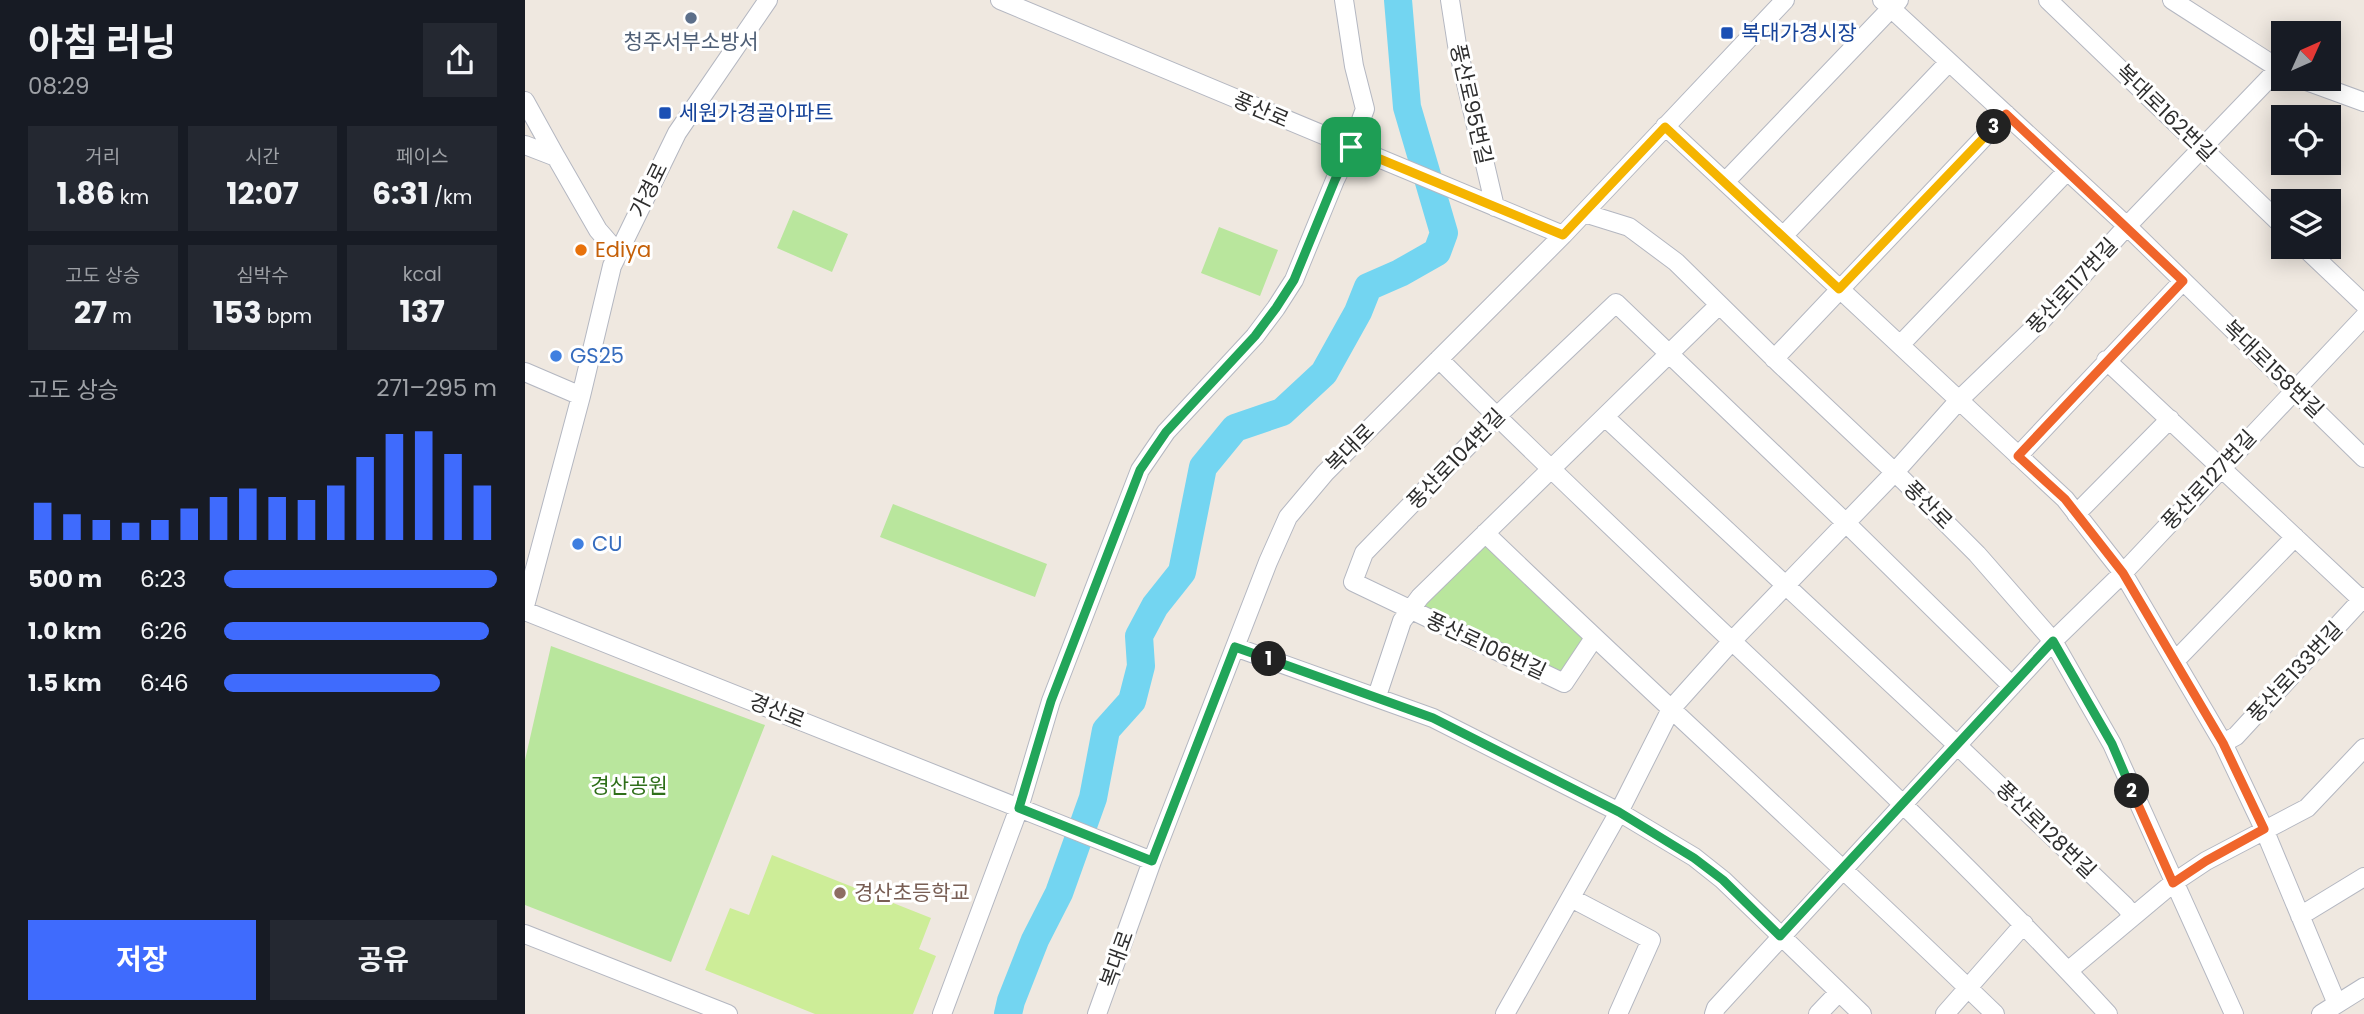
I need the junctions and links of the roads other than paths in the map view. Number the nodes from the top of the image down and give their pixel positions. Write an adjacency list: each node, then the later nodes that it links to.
1 (768, 0): 29 (street, 가경로)
2 (999, 0): 18 (street, 풍산로)
3 (1344, 0): 18 (street)
4 (1450, 0): 23 (street, 풍산로95번길)
5 (1785, 0): 16 (street, 복대로)
6 (2049, 0): 19 (street, 복대로162번길)
7 (2172, 0): 10 (street)
8 (1891, 3): 9 (street, 복대로158번길); 22 (street, 복대로158번길)
9 (1949, 62): 15 (street, 복대로158번길); 28 (street)
10 (2271, 64)
11 (2271, 81): 19 (street, 풍산로117번길)
12 (2334, 91): 14 (street)
13 (525, 101): 20 (street)
14 (2364, 102)
15 (2006, 114): 21 (street, 복대로158번길); 32 (street)
16 (1665, 127): 22 (street); 24 (street, 복대로)
17 (525, 145): 20 (street)
18 (1351, 147): 23 (street, 풍산로); 75 (street)
19 (2203, 149): 25 (street, 복대로162번길); 26 (street, 풍산로117번길)
20 (557, 157): 29 (street)
21 (2067, 171): 26 (street, 복대로158번길); 36 (street)
22 (1725, 182): 28 (street)
23 (1487, 204): 27 (street, 풍산로)
24 (1584, 213): 27 (street, 복대로); 34 (street, 풍산로)
25 (2271, 214)
26 (2127, 226): 31 (street, 복대로158번길); 44 (street, 풍산로117번길)
27 (1563, 235): 38 (street, 복대로)
28 (1783, 236): 32 (street)
29 (618, 253): 43 (street, 가경로)
30 (2317, 259): 33 (street)
31 (2183, 281): 40 (street); 42 (street, 복대로158번길)
32 (1839, 289): 36 (street); 39 (street)
33 (2364, 304)
34 (1719, 305): 37 (street, 풍산로106번길); 39 (street, 풍산로)
35 (2364, 317): 42 (street, 풍산로127번길)
36 (1900, 345): 44 (street)
37 (1670, 354): 45 (street, 풍산로104번길); 46 (street, 풍산로106번길); 54 (street)
38 (1439, 359): 45 (street); 66 (street, 복대로)
39 (1774, 359): 52 (street, 풍산로)
40 (2106, 360): 47 (street); 48 (street)
41 (525, 372): 43 (street)
42 (2295, 391): 49 (street, 복대로158번길); 50 (street, 풍산로127번길)
43 (581, 396): 60 (street, 가경로)
44 (1960, 400): 48 (street); 52 (street, 풍산로117번길)
45 (1496, 417): 51 (street); 61 (street, 풍산로104번길)
46 (1605, 417): 51 (street, 풍산로106번길); 58 (street, 풍산로128번길)
47 (2170, 418): 50 (street); 53 (street)
48 (2018, 456): 53 (street)
49 (2364, 458)
50 (2220, 467): 56 (street); 57 (street, 풍산로127번길)
51 (1551, 469): 55 (street, 풍산로106번길); 65 (street)
52 (1895, 472): 54 (street, 풍산로117번길); 64 (street, 풍산로)
53 (2076, 514): 57 (street)
54 (1845, 522): 58 (street, 풍산로117번길); 68 (street)
55 (1485, 533): 61 (street, 풍산로106번길); 63 (street)
56 (2295, 537): 59 (street); 67 (street)
57 (2123, 573): 64 (street, 풍산로127번길); 67 (street)
58 (1786, 585): 65 (street, 풍산로117번길); 72 (street, 풍산로128번길)
59 (2363, 599): 71 (street, 풍산로133번길)
60 (525, 606)
61 (1409, 610): 63 (street, 풍산로106번길); 69 (street, 풍산로106번길)
62 (525, 611): 75 (street, 경산로)
63 (1594, 638): 70 (street)
64 (2053, 641): 68 (street); 81 (street, 풍산로)
65 (1731, 642): 70 (street, 풍산로117번길); 74 (street)
66 (1235, 647): 69 (street); 78 (street, 복대로)
67 (2175, 661): 71 (street)
68 (2012, 686): 72 (street)
69 (1377, 696): 76 (street)
70 (1671, 709): 76 (street, 풍산로117번길); 79 (street)
71 (2223, 743): 77 (street)
72 (1958, 745): 74 (street); 83 (street, 풍산로128번길)
73 (2364, 748): 77 (street)
74 (1904, 804): 79 (street); 85 (street)
75 (1024, 810): 78 (street, 경산로); 94 (street)
76 (1619, 812): 82 (street, 풍산로117번길); 87 (street)
77 (2264, 829): 81 (street); 84 (street)
78 (1152, 861): 95 (street, 복대로)
79 (1843, 869): 87 (street); 90 (street)
80 (2364, 877): 84 (street)
81 (2173, 883): 83 (street); 104 (street, 풍산로)
82 (1571, 898): 96 (street, 풍산로117번길); 97 (street)
83 (2133, 916): 88 (street)
84 (2300, 916): 92 (street)
85 (2024, 924): 88 (street); 90 (street)
86 (525, 934): 93 (street)
87 (1780, 936): 91 (street); 98 (street)
88 (2068, 971): 103 (street)
89 (2364, 987): 92 (street)
90 (1969, 989): 101 (street); 102 (street)
91 (1839, 992): 99 (street); 100 (street)
92 (2337, 1004): 105 (street)
93 (728, 1014)
94 (942, 1014)
95 (1097, 1014)
96 (1505, 1014)
97 (1618, 1014)
98 (1714, 1014)
99 (1818, 1014)
100 (1862, 1014)
101 (1945, 1014)
102 (1995, 1014)
103 (2108, 1014)
104 (2234, 1014)
105 (2321, 1014)

